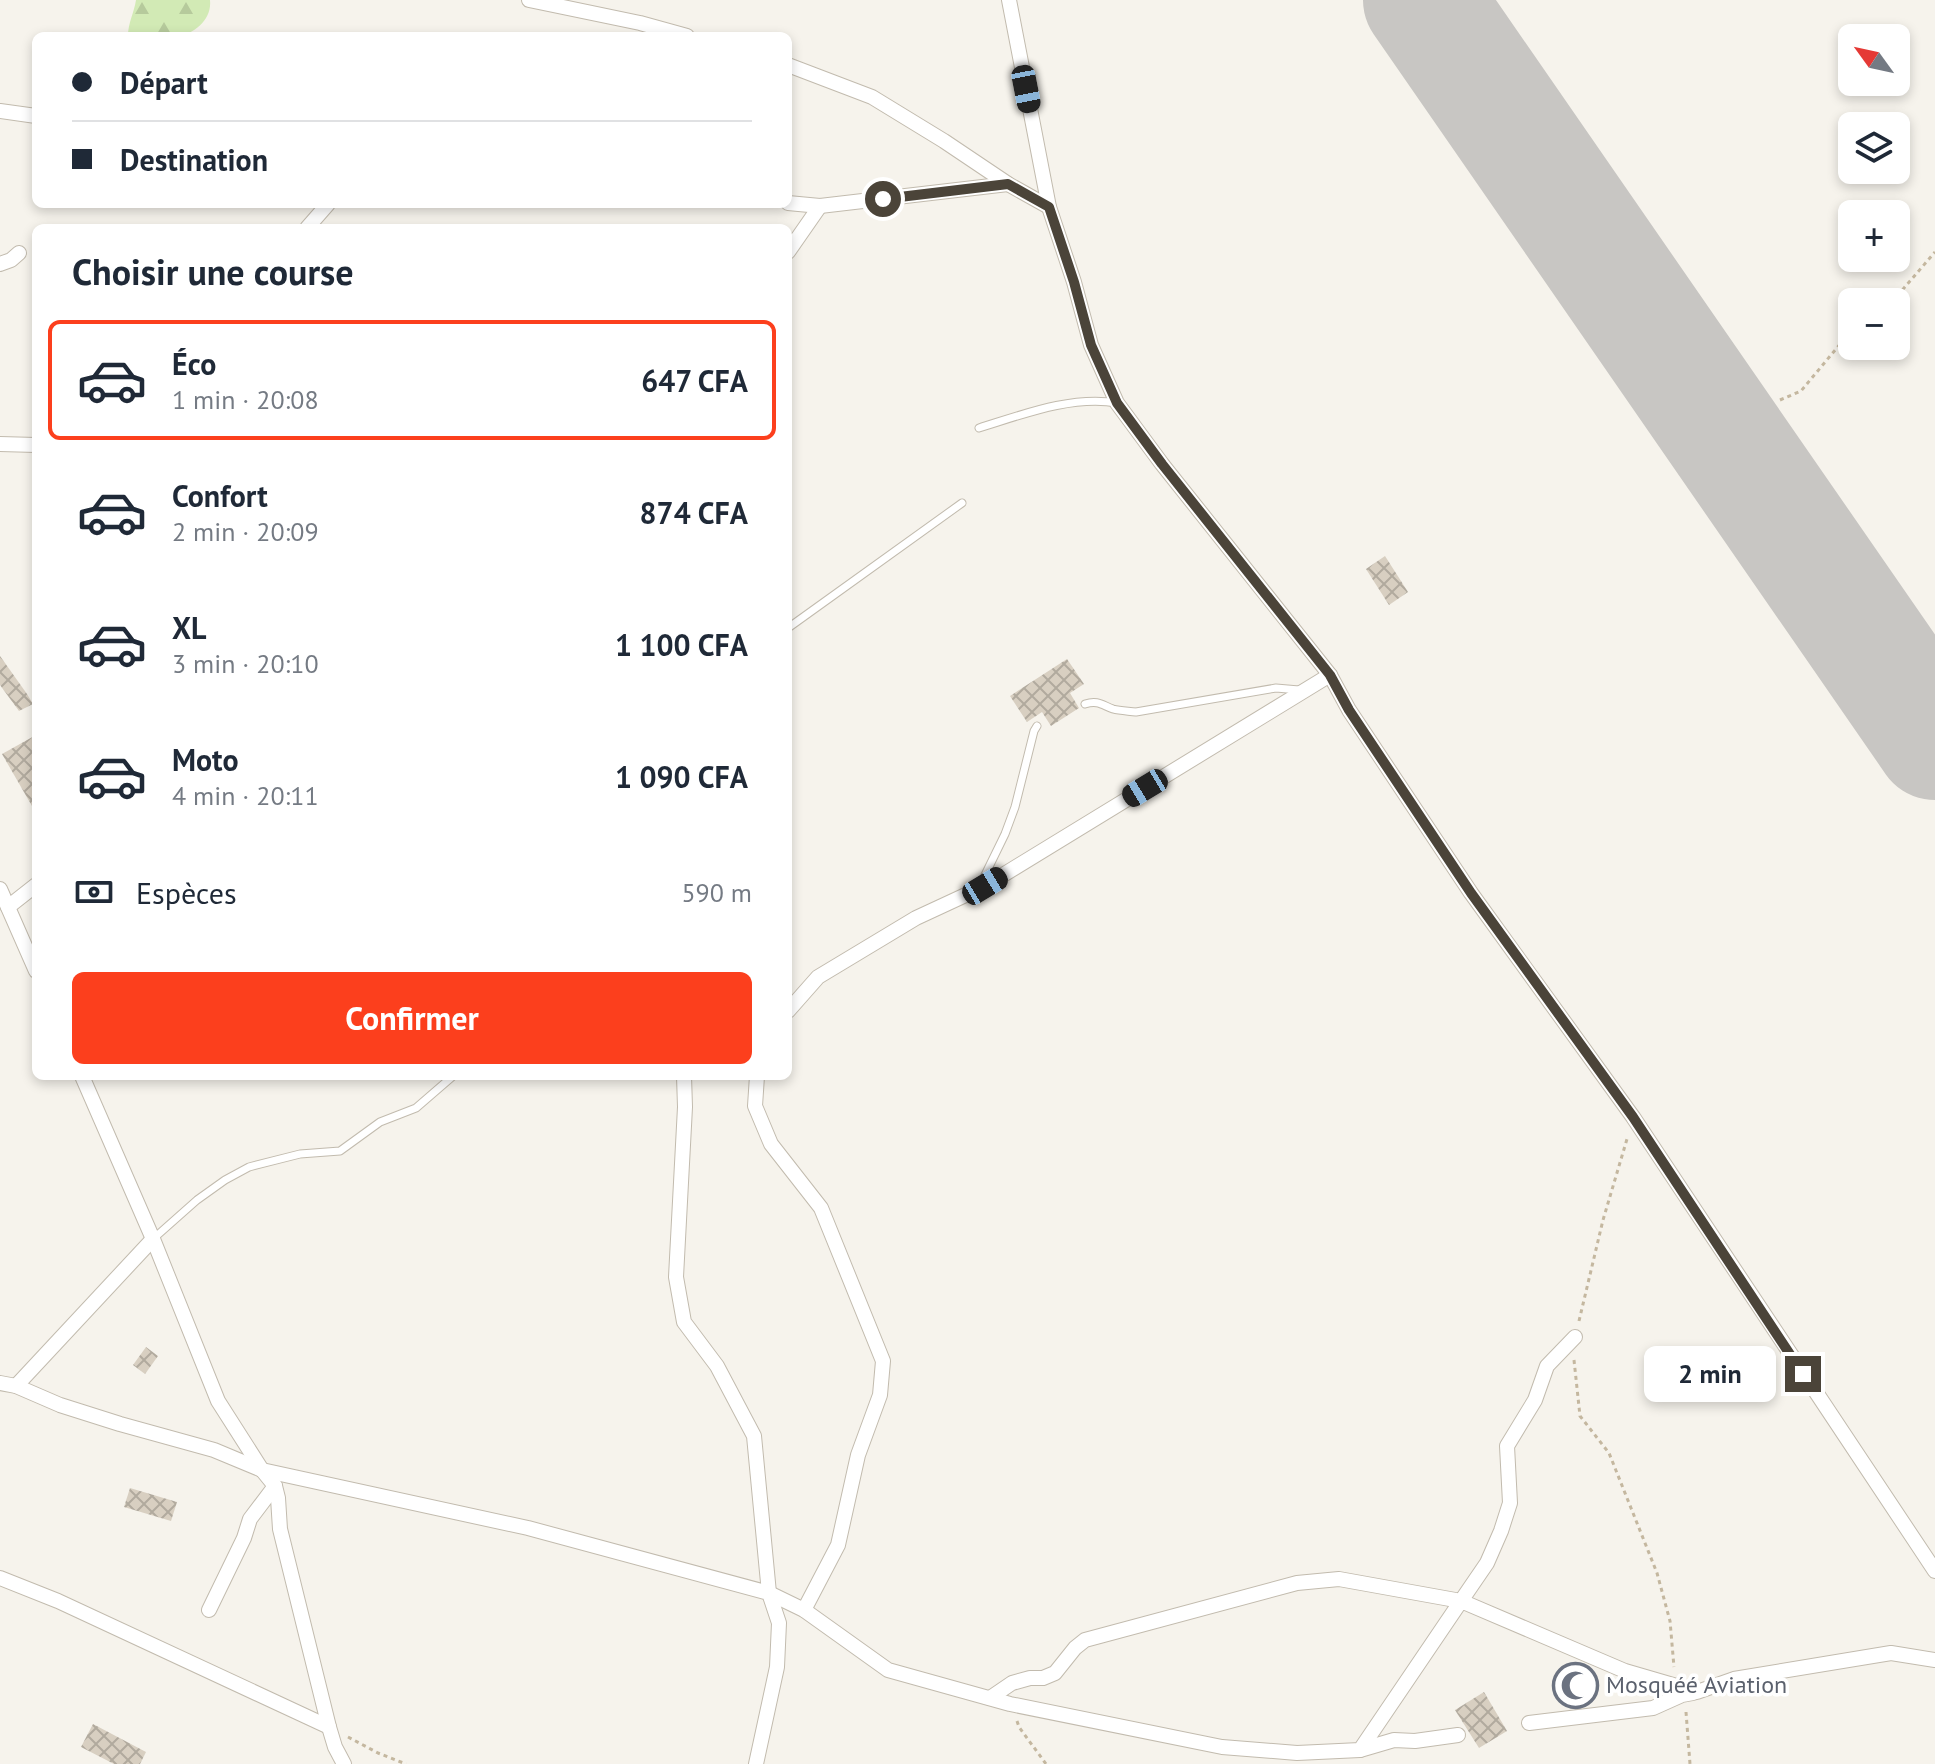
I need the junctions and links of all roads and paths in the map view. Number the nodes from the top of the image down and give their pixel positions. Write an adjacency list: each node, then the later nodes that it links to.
1 (529, 0): 3 (street)
2 (1009, 0): 10 (street)
3 (673, 32)
4 (792, 67): 7 (street)
5 (0, 111): 6 (street)
6 (32, 115)
7 (1008, 184): 9 (street); 10 (street)
8 (792, 203): 9 (street)
9 (820, 206): 13 (street)
10 (1049, 207): 20 (street)
11 (324, 208): 12 (street)
12 (310, 224)
13 (792, 246)
14 (1935, 252): 17 (path)
15 (19, 253): 16 (street)
16 (0, 264)
17 (1904, 288)
18 (1838, 347): 19 (path)
19 (1780, 400)
20 (1117, 403): 21 (lane); 26 (street)
21 (979, 428)
22 (0, 444): 23 (street)
23 (32, 445)
24 (962, 503): 25 (lane)
25 (792, 625)
26 (1330, 675): 27 (street); 40 (street)
27 (1305, 691): 28 (lane); 30 (street)
28 (1085, 704)
29 (1037, 726): 30 (lane)
30 (985, 886): 35 (street)
31 (32, 888): 33 (street)
32 (0, 889): 33 (street)
33 (8, 907): 34 (street)
34 (32, 962)
35 (792, 1006)
36 (84, 1080): 41 (street)
37 (448, 1080): 41 (lane)
38 (684, 1080): 49 (street)
39 (757, 1080): 52 (street)
40 (1633, 1117): 42 (path); 47 (street)
41 (153, 1239): 44 (street); 45 (street)
42 (1575, 1337): 50 (street); 54 (path)
43 (0, 1383): 44 (street)
44 (16, 1386): 45 (street)
45 (262, 1470): 46 (street); 49 (street)
46 (275, 1486): 51 (street); 58 (street)
47 (1935, 1571)
48 (0, 1578): 58 (street)
49 (769, 1593): 52 (street); 63 (street)
50 (1461, 1601): 54 (street); 55 (street); 60 (street)
51 (209, 1610)
52 (804, 1610): 55 (street)
53 (1935, 1660): 54 (street)
54 (1685, 1691): 57 (street); 65 (path)
55 (990, 1698): 56 (street)
56 (1010, 1704): 60 (street); 64 (path)
57 (1529, 1723)
58 (329, 1727): 61 (street); 62 (path)
59 (1458, 1735): 60 (street)
60 (1360, 1750)
61 (344, 1764)
62 (406, 1764)
63 (756, 1764)
64 (1046, 1764)
65 (1690, 1764)

